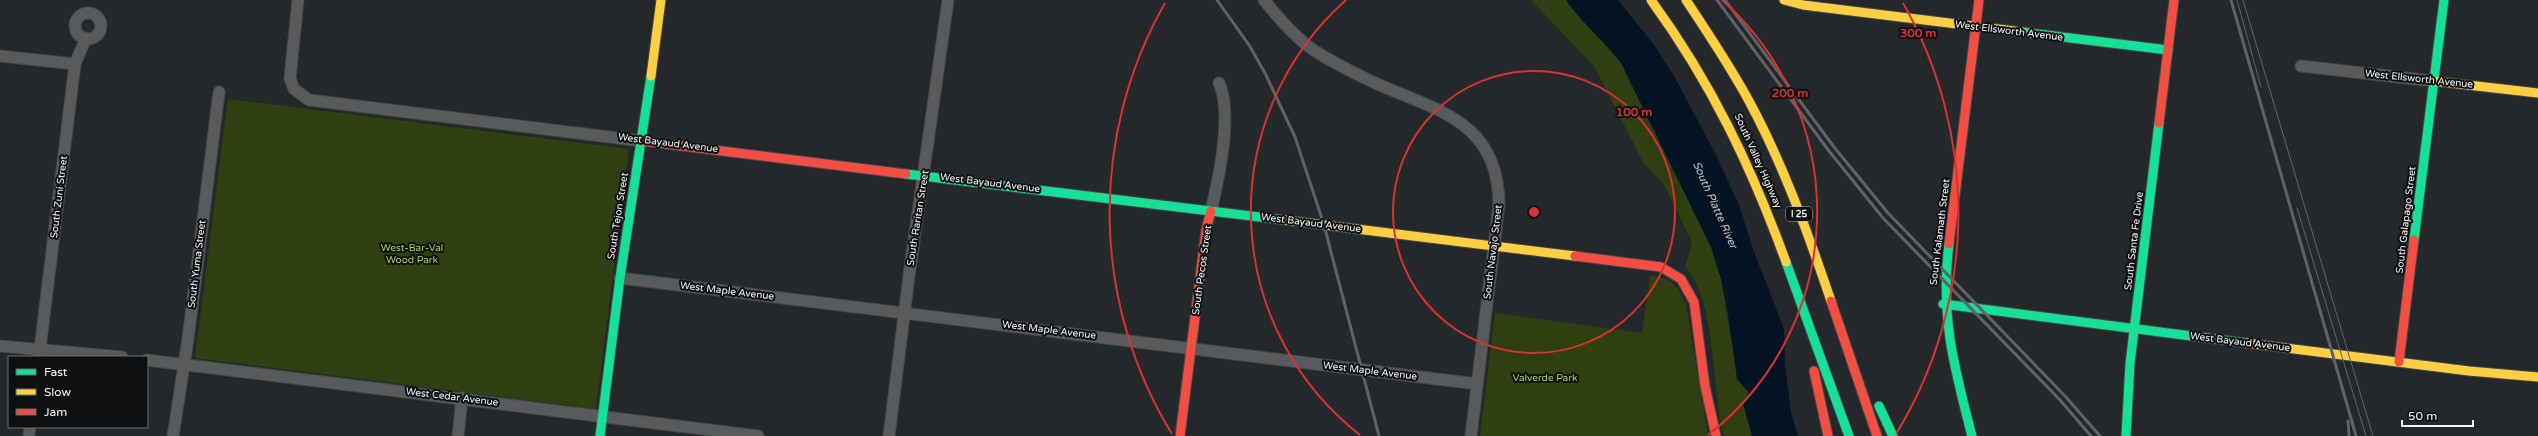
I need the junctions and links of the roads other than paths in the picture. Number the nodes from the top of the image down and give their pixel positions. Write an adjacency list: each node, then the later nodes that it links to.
1 (298, 0): 22 (street, West Bayaud Avenue)
2 (661, 0): 22 (main road, South Tejon Street)
3 (948, 0): 23 (street, South Raritan Street)
4 (1264, 0): 25 (street, South Navajo Street)
5 (1651, 0): 26 (main road, South Valley Highway / I 25)
6 (1686, 0): 29 (main road, South Valley Highway / I 25)
7 (1784, 0): 11 (main road, West Ellsworth Avenue)
8 (1979, 0): 12 (main road, South Kalamath Street)
9 (2174, 0): 14 (main road, South Santa Fe Drive)
10 (2444, 0): 18 (main road, South Galapago Street)
11 (1803, 3): 12 (main road, West Ellsworth Avenue)
12 (1976, 28): 14 (main road, West Ellsworth Avenue); 28 (main road, South Kalamath Street)
13 (86, 38): 16 (street, South Zuni Street)
14 (2168, 50): 31 (main road, South Santa Fe Drive)
15 (0, 56): 16 (street)
16 (76, 64): 34 (street, South Zuni Street)
17 (2301, 66): 18 (street, West Ellsworth Avenue)
18 (2433, 81): 21 (main road, West Ellsworth Avenue); 37 (main road, South Galapago Street)
19 (1220, 83): 24 (street, South Pecos Street)
20 (218, 92): 38 (street, South Yuma Street)
21 (2538, 93)
22 (642, 141): 23 (main road, West Bayaud Avenue); 27 (main road, South Tejon Street)
23 (925, 175): 24 (main road, West Bayaud Avenue); 30 (street, South Raritan Street)
24 (1211, 211): 25 (main road, West Bayaud Avenue); 33 (main road, South Pecos Street)
25 (1494, 246): 40 (street, South Navajo Street); 50 (main road, West Bayaud Avenue)
26 (1783, 255): 51 (main road); 52 (main road, South Valley Highway / I 25)
27 (620, 278): 30 (street, West Maple Avenue); 42 (main road, South Tejon Street)
28 (1943, 304): 31 (main road, West Bayaud Avenue); 55 (main road, South Kalamath Street)
29 (1836, 311): 53 (main road, South Valley Highway / I 25); 54 (main road)
30 (904, 312): 33 (street, West Maple Avenue); 47 (street, South Raritan Street)
31 (2135, 330): 37 (main road, West Bayaud Avenue); 56 (main road, South Santa Fe Drive)
32 (0, 346): 34 (street)
33 (1191, 348): 40 (street, West Maple Avenue); 48 (main road, South Pecos Street)
34 (40, 353): 35 (street)
35 (102, 356)
36 (148, 360): 38 (street, West Cedar Avenue)
37 (2400, 362): 39 (main road, West Bayaud Avenue)
38 (184, 364): 41 (street, West Cedar Avenue); 43 (street, South Yuma Street)
39 (2538, 377)
40 (1477, 384): 49 (street, South Navajo Street)
41 (462, 398): 42 (street, West Cedar Avenue); 44 (street)
42 (602, 417): 45 (main road, South Tejon Street); 46 (street, West Cedar Avenue)
43 (173, 436)
44 (458, 436)
45 (600, 436)
46 (758, 436)
47 (889, 436)
48 (1180, 436)
49 (1471, 436)
50 (1716, 436)
51 (1828, 436)
52 (1848, 436)
53 (1878, 436)
54 (1893, 436)
55 (1972, 436)
56 (2126, 436)

